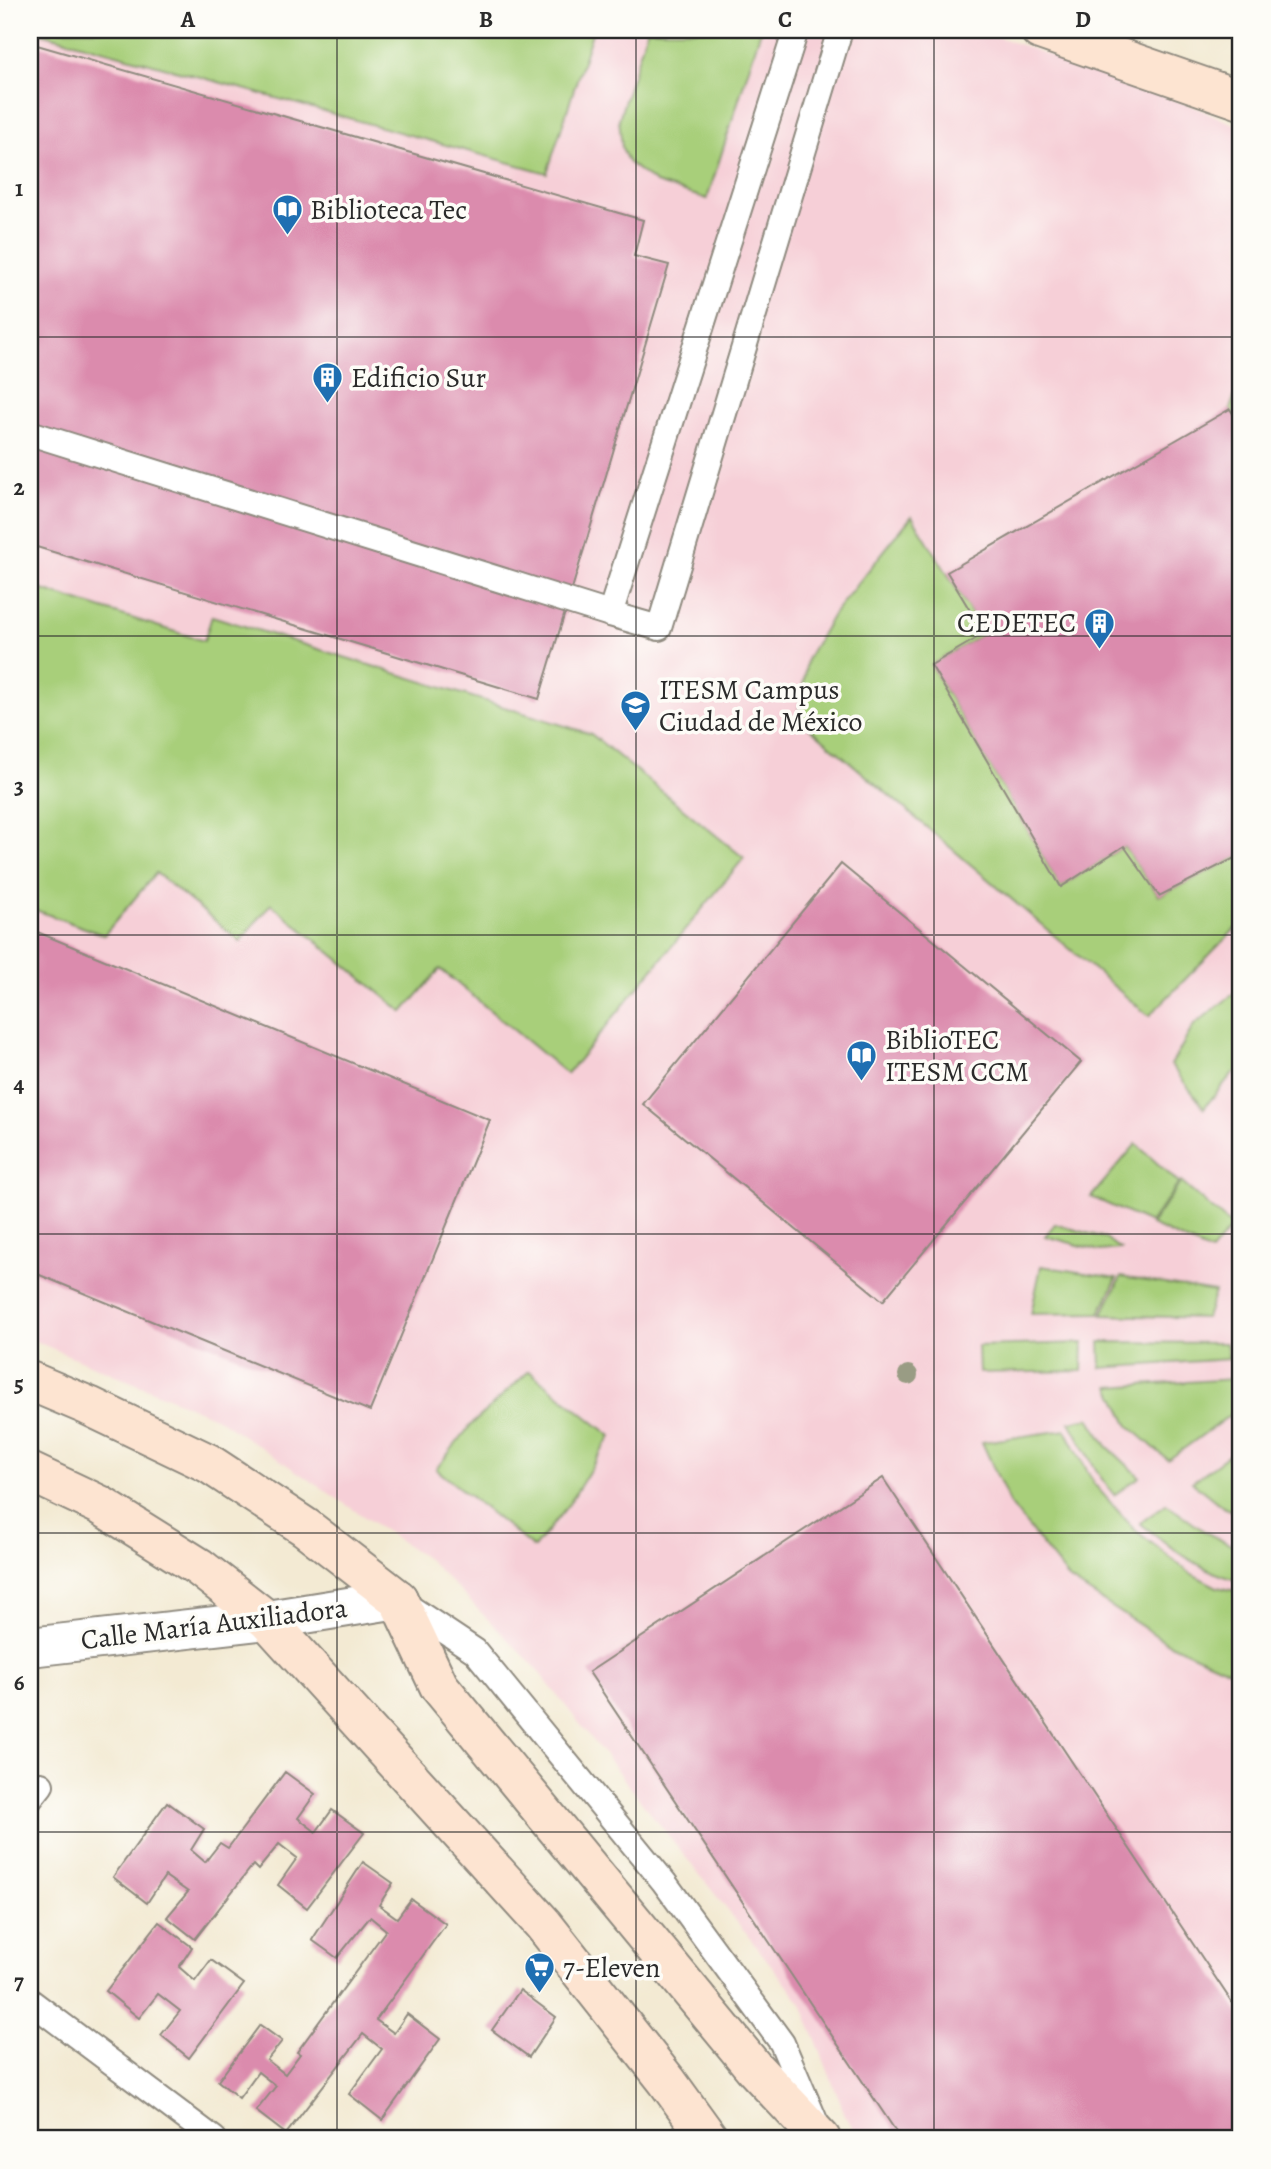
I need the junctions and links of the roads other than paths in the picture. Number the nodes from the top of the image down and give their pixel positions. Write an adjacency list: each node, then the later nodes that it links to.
1 (796, 30): 6 (lane)
2 (841, 30): 6 (lane)
3 (1040, 30): 4 (street)
4 (1241, 100)
5 (30, 433): 6 (lane)
6 (610, 614)
7 (30, 1381): 9 (street)
8 (30, 1472): 10 (street)
9 (397, 1599): 10 (street, Calle María Auxiliadora); 17 (street); 17 (lane)
10 (267, 1620): 11 (street, Calle María Auxiliadora); 16 (street)
11 (30, 1647)
12 (30, 1784): 13 (lane)
13 (30, 1798)
14 (30, 2001): 15 (lane)
15 (214, 2139)
16 (709, 2139)
17 (822, 2139)

